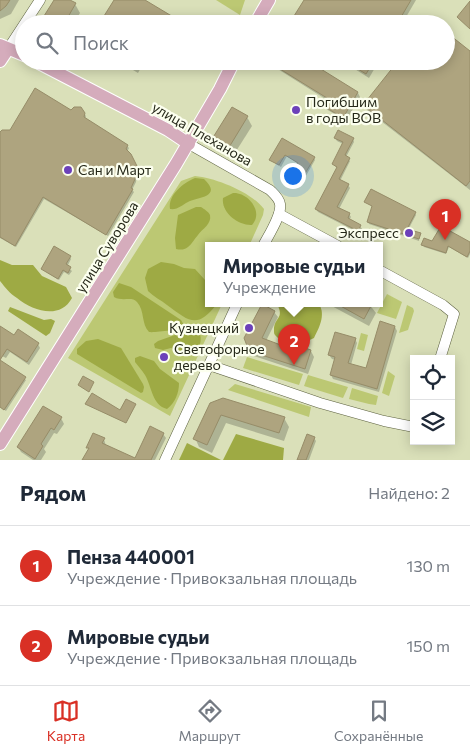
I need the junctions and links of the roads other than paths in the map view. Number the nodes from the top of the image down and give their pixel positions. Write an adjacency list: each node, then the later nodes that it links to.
1 (40, 0): 3 (street)
2 (269, 0): 4 (main road)
3 (29, 15)
4 (260, 15)
5 (15, 33): 6 (street)
6 (4, 47): 7 (main road)
7 (0, 61)
8 (52, 70): 10 (main road, улица Плеханова)
9 (230, 70): 10 (main road, улица Суворова)
10 (189, 144): 11 (street, улица Плеханова); 19 (main road, улица Суворова)
11 (279, 214): 12 (street); 13 (street)
12 (265, 242)
13 (331, 242)
14 (383, 272): 16 (street)
15 (235, 307): 17 (street)
16 (441, 355)
17 (209, 365): 18 (street); 20 (street)
18 (410, 426)
19 (0, 444)
20 (165, 460)

